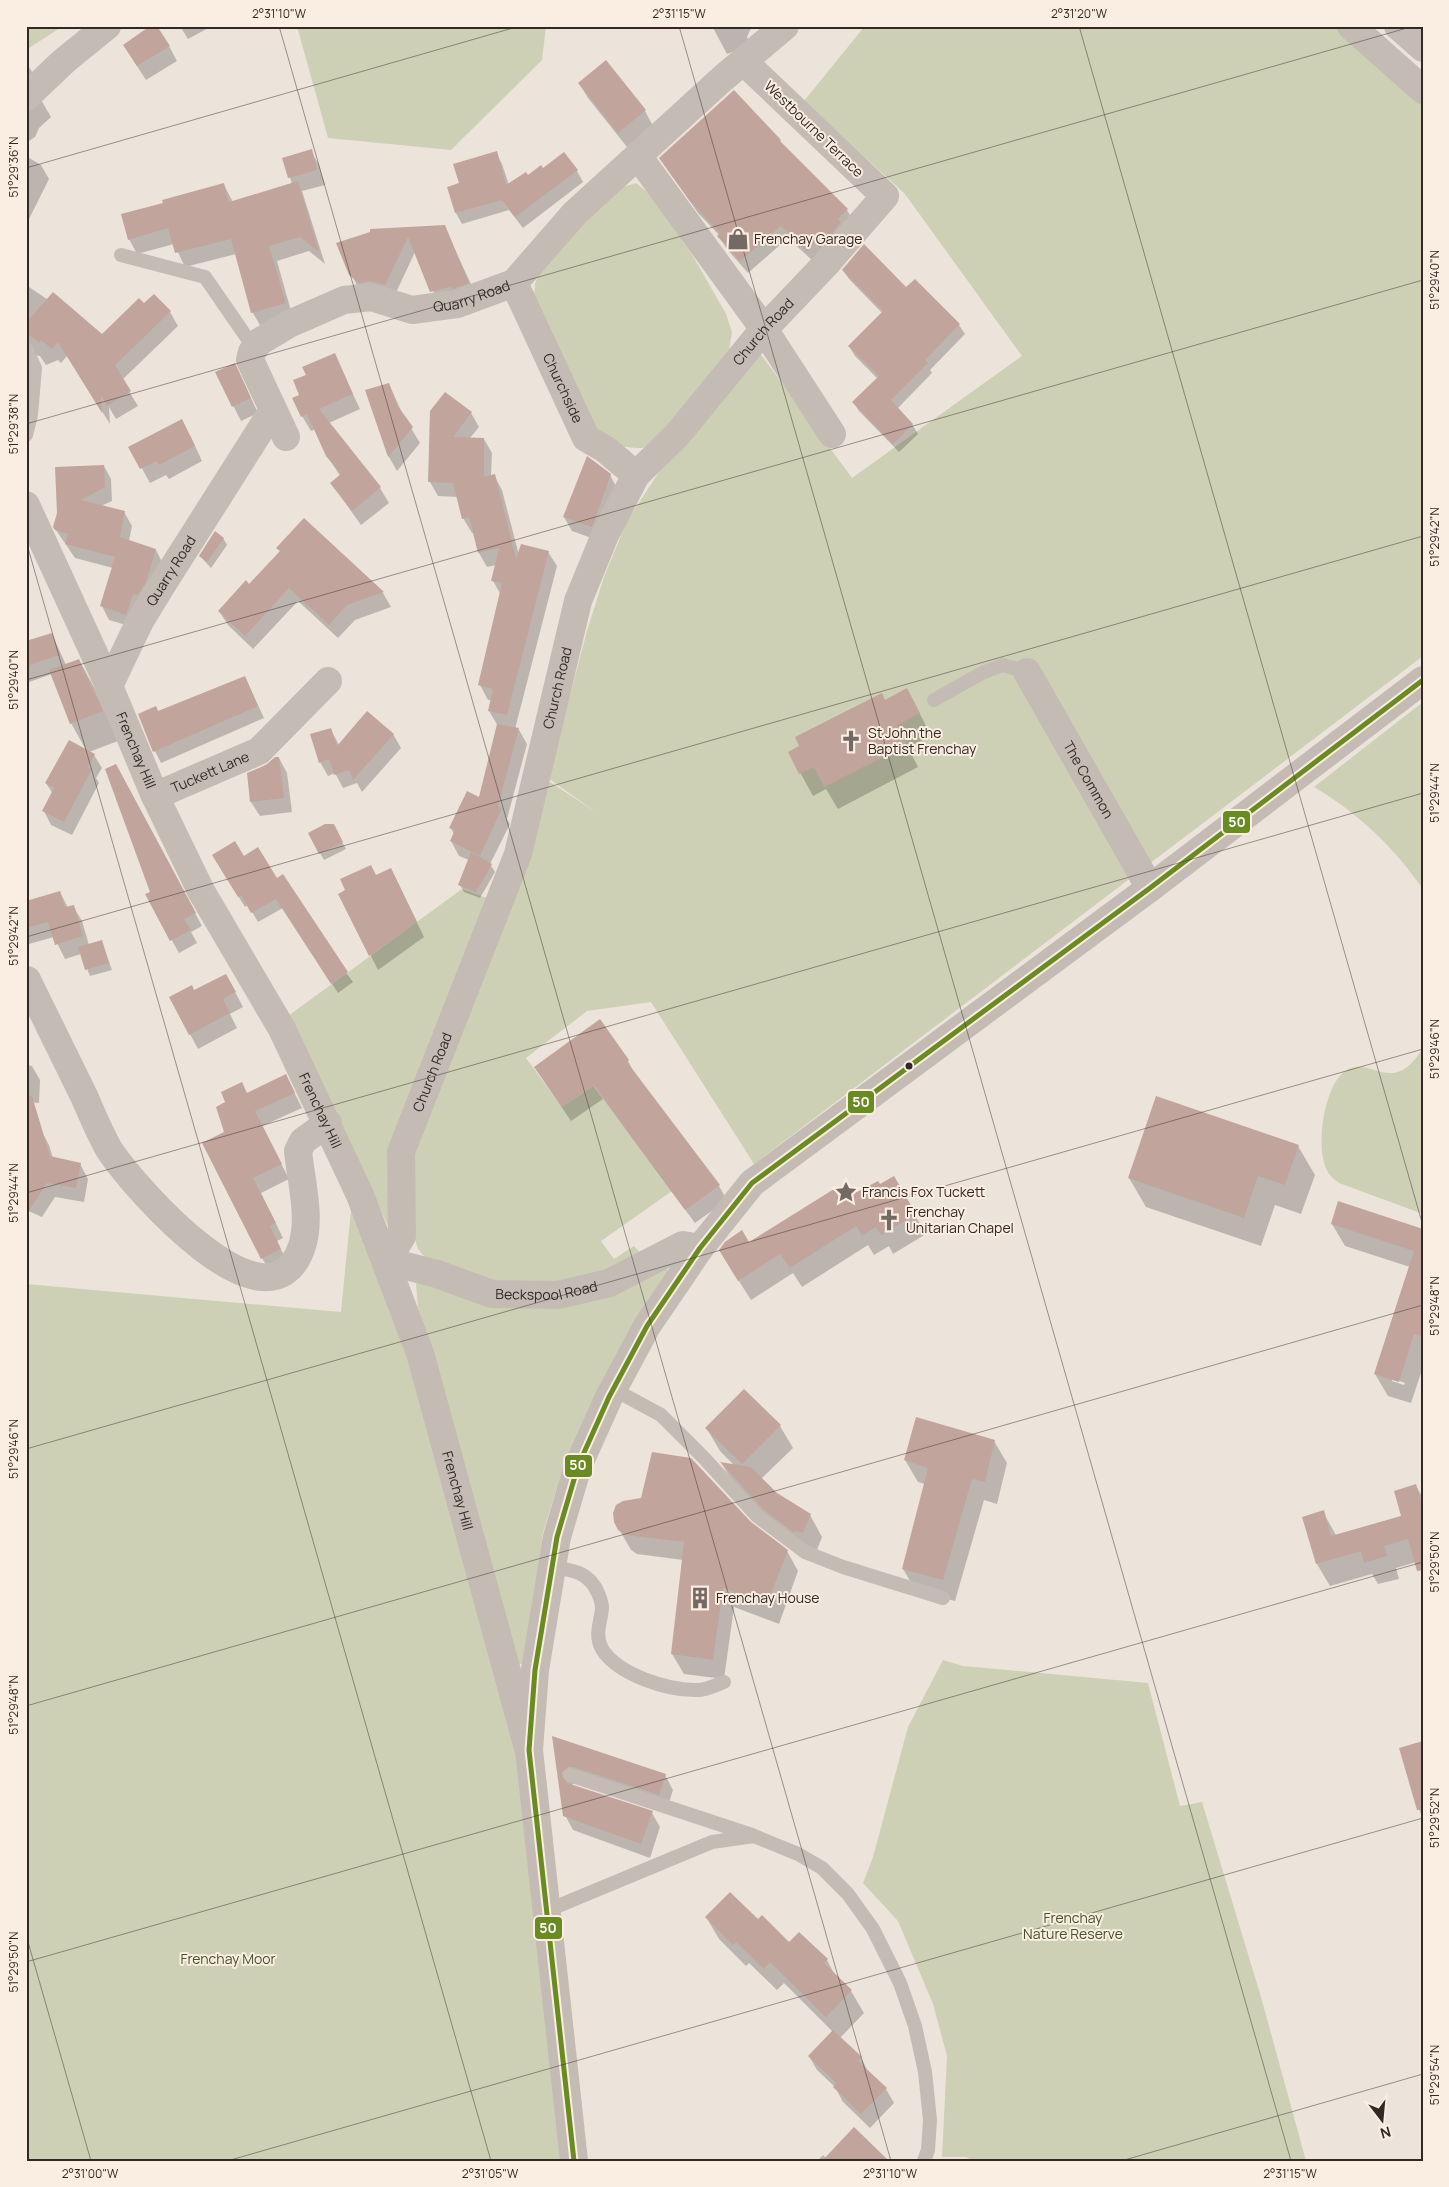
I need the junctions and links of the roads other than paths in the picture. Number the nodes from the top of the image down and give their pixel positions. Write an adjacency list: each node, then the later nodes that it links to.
1 (107, 26): 8 (street)
2 (785, 26): 6 (street)
3 (1351, 26): 7 (street)
4 (1398, 26): 5 (street)
5 (1423, 48)
6 (743, 61): 9 (street, Quarry Road); 10 (street, Westbourne Terrace)
7 (1423, 90)
8 (26, 97)
9 (638, 156): 12 (street, Quarry Road); 13 (street)
10 (886, 196): 13 (street, Church Road)
11 (121, 255): 14 (lane)
12 (514, 283): 14 (street, Quarry Road); 20 (street, Churchside)
13 (764, 329): 17 (street); 20 (street, Church Road)
14 (254, 348): 16 (street)
15 (26, 349): 18 (lane)
16 (274, 410): 19 (street); 25 (street, Quarry Road)
17 (832, 434)
18 (26, 435)
19 (286, 437)
20 (636, 475): 32 (street, Church Road)
21 (26, 505): 25 (street, Frenchay Hill)
22 (1027, 672): 26 (lane); 28 (street, The Common)
23 (1423, 680): 28 (street)
24 (328, 681): 27 (street, Tuckett Lane)
25 (109, 686): 27 (street, Frenchay Hill)
26 (934, 700)
27 (155, 796): 30 (street, Frenchay Hill)
28 (1150, 888): 31 (street)
29 (28, 980): 30 (street)
30 (328, 1123): 32 (street, Frenchay Hill)
31 (700, 1248): 32 (street, Beckspool Road); 33 (street)
32 (387, 1261): 37 (street, Frenchay Hill)
33 (613, 1389): 34 (street); 35 (lane)
34 (552, 1567): 36 (lane); 37 (street)
35 (943, 1598)
36 (724, 1682)
37 (528, 1750): 40 (street)
38 (570, 1775): 39 (lane)
39 (754, 1836): 40 (lane); 42 (lane)
40 (546, 1910): 41 (street)
41 (574, 2161)
42 (924, 2161)

